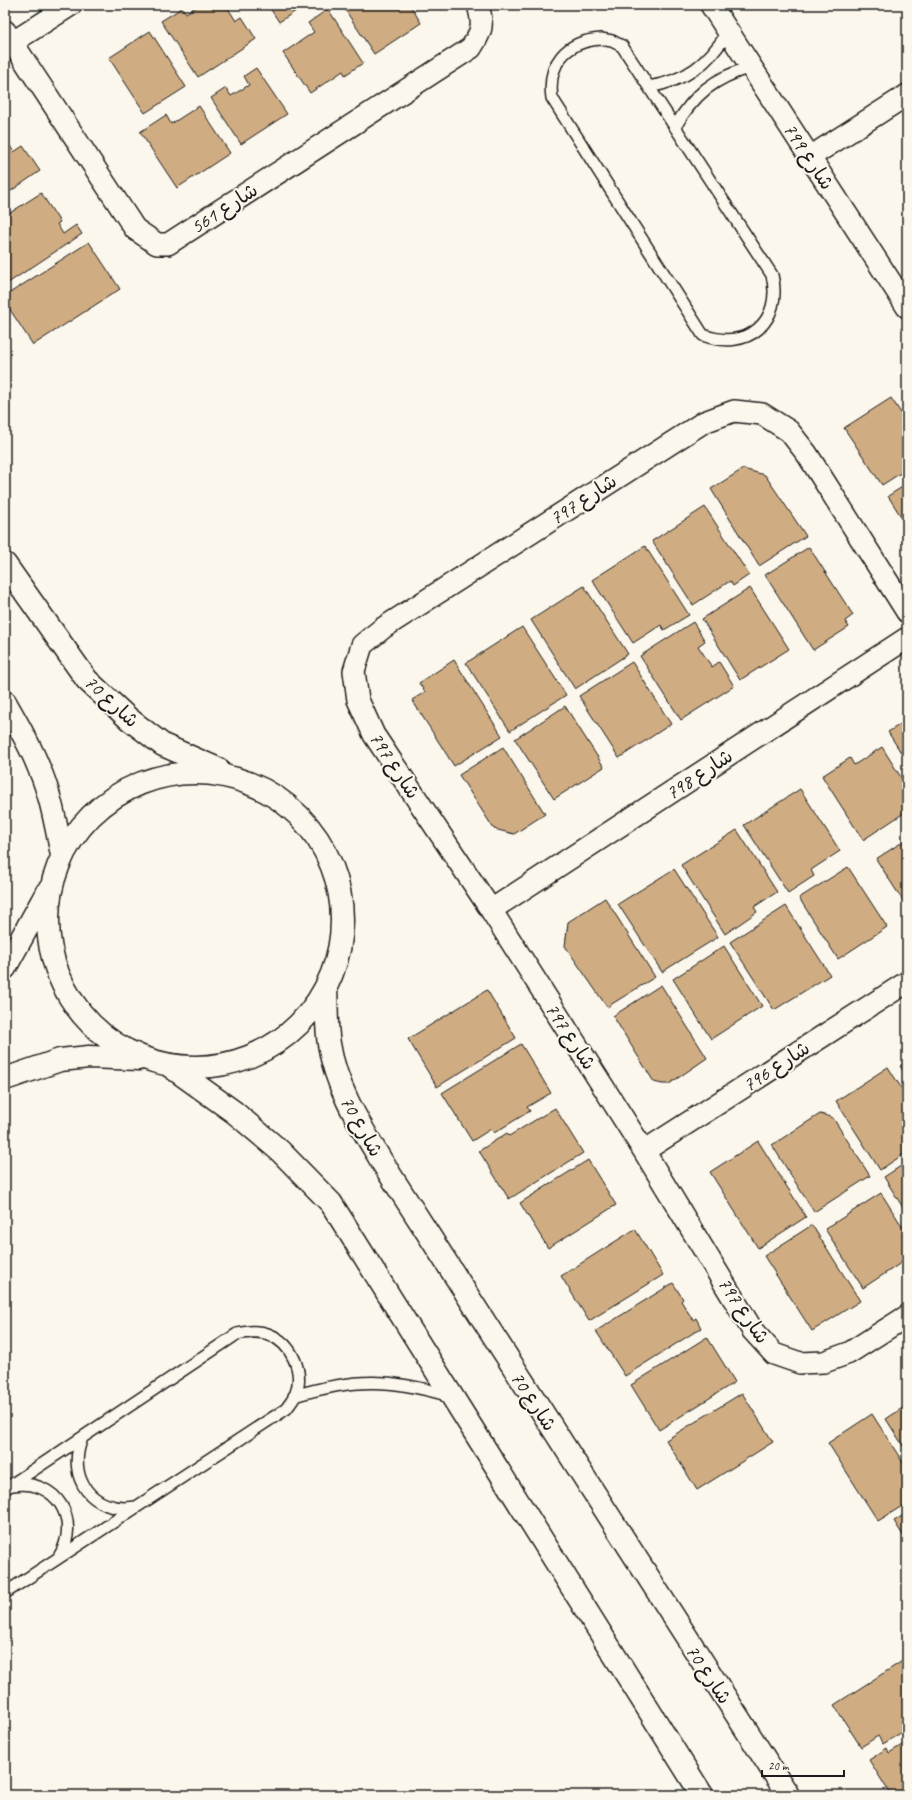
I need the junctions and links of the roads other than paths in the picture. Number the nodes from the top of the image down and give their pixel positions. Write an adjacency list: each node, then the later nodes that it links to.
1 (71, 5): 5 (street)
2 (478, 5): 5 (street, شارع 561)
3 (711, 5): 4 (street, شارع 799)
4 (728, 32): 6 (street, شارع 799); 7 (lane)
5 (9, 36)
6 (750, 67): 9 (lane); 10 (street, شارع 799)
7 (649, 87): 9 (lane); 9 (lane)
8 (907, 95): 10 (street)
9 (676, 127)
10 (810, 157): 11 (street, شارع 799)
11 (907, 307)
12 (5, 564): 16 (main road, شارع 70)
13 (907, 612): 19 (street, شارع 797)
14 (907, 638): 19 (street, شارع 798)
15 (5, 702): 17 (main road)
16 (261, 788): 17 (main road); 22 (main road)
17 (62, 855): 18 (main road)
18 (51, 886): 20 (main road); 23 (main road)
19 (491, 910): 26 (street, شارع 797)
20 (5, 968)
21 (907, 982): 26 (street, شارع 796)
22 (326, 989): 24 (main road); 36 (main road, شارع 70)
23 (143, 1059): 24 (main road); 25 (main road)
24 (170, 1066): 29 (main road)
25 (5, 1079)
26 (644, 1151): 27 (street, شارع 797)
27 (907, 1316)
28 (294, 1396): 29 (lane); 30 (lane); 32 (lane)
29 (452, 1397): 35 (main road)
30 (82, 1438): 31 (lane); 32 (lane)
31 (8, 1487): 33 (lane)
32 (137, 1507): 33 (lane)
33 (58, 1559): 34 (lane)
34 (5, 1593)
35 (702, 1795)
36 (788, 1795)

